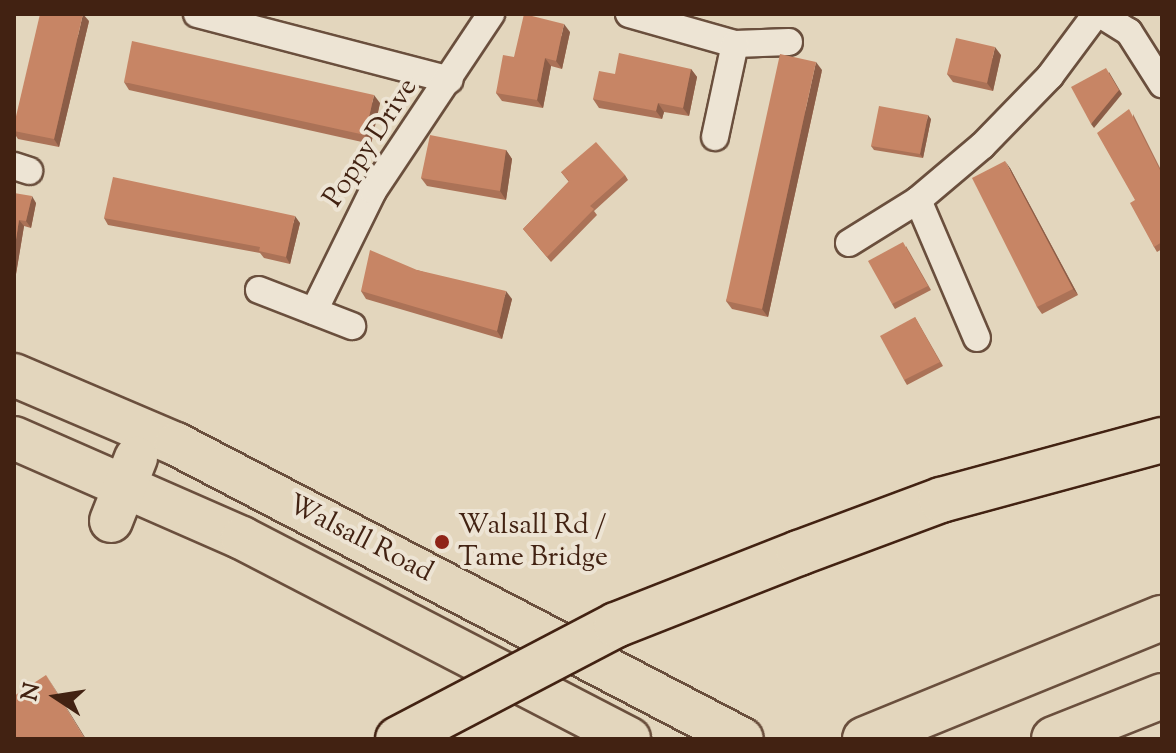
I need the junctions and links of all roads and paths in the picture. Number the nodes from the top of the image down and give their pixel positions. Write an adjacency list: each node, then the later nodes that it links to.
1 (197, 14): 7 (street)
2 (491, 14): 7 (street, Poppy Drive)
3 (629, 14): 6 (street)
4 (1098, 14): 8 (street); 10 (street)
5 (789, 42): 6 (street)
6 (735, 44): 9 (street)
7 (450, 80): 13 (street, Poppy Drive)
8 (1162, 84)
9 (715, 137)
10 (918, 200): 11 (street); 15 (street)
11 (849, 243)
12 (259, 290): 13 (street)
13 (314, 311): 14 (street)
14 (352, 326)
15 (977, 338)
16 (14, 375): 17 (main road, Walsall Road)
17 (146, 430): 20 (main road); 25 (main road, Walsall Road)
18 (14, 438): 20 (main road, Walsall Road)
19 (1162, 440): 23 (highway, bridge)
20 (118, 502): 24 (main road, Walsall Road)
21 (1162, 618): 26 (highway)
22 (1162, 696): 27 (highway)
23 (398, 739)
24 (629, 739)
25 (742, 739)
26 (865, 739)
27 (1054, 739)

